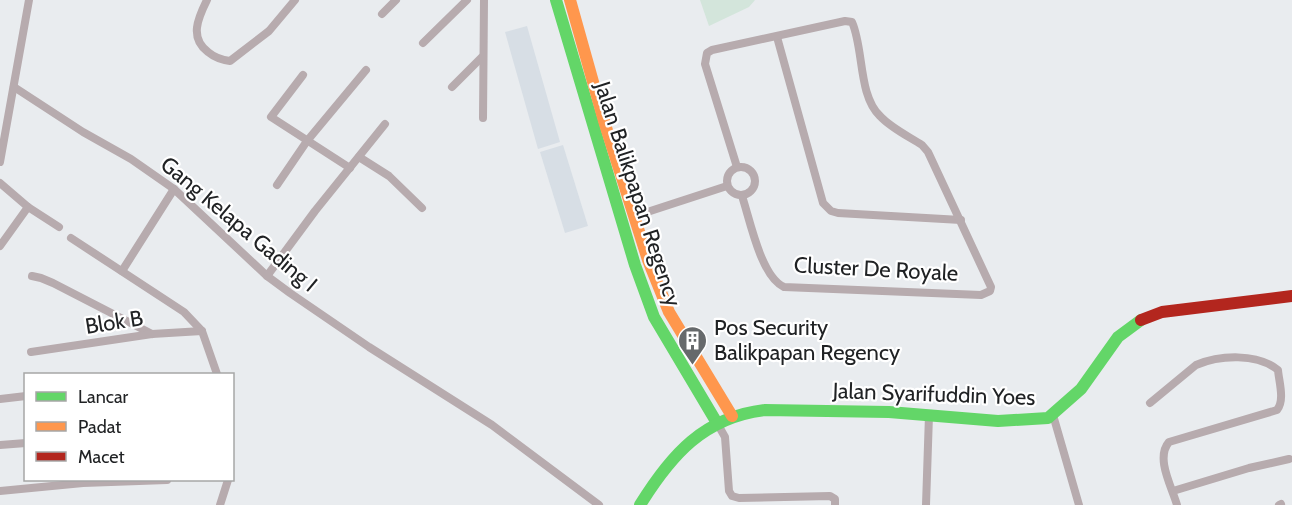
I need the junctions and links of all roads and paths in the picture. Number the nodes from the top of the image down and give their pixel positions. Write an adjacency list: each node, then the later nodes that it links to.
1 (29, 0): 15 (street)
2 (207, 0): 3 (street)
3 (295, 0)
4 (396, 0): 9 (street)
5 (467, 0): 11 (street)
6 (484, 0): 12 (street)
7 (556, 0): 18 (main road, Jalan Balikpapan Regency)
8 (570, 0): 18 (main road, Jalan Balikpapan Regency)
9 (382, 14)
10 (777, 37): 23 (street, Cluster De Royale); 35 (street, Cluster De Royale); 35 (street)
11 (423, 44)
12 (482, 57): 16 (street); 17 (street)
13 (366, 70): 20 (street)
14 (303, 75): 20 (street)
15 (14, 87): 22 (street); 28 (street, Gang Kelapa Gading I)
16 (452, 87)
17 (483, 118)
18 (598, 122): 29 (main road, Jalan Balikpapan Regency); 31 (main road, Jalan Balikpapan Regency)
19 (385, 124): 21 (street)
20 (307, 141): 24 (street); 26 (street)
21 (360, 157): 24 (street); 33 (street)
22 (0, 162)
23 (737, 167): 27 (street); 30 (street)
24 (350, 168): 43 (street)
25 (0, 183): 32 (street)
26 (277, 185)
27 (727, 186): 30 (street); 34 (street)
28 (174, 189): 41 (street); 43 (street, Gang Kelapa Gading I)
29 (628, 196): 31 (main road); 34 (main road, Jalan Balikpapan Regency)
30 (742, 196): 35 (street, Cluster De Royale)
31 (615, 198): 40 (main road, Jalan Balikpapan Regency)
32 (28, 207): 36 (street); 38 (street)
33 (422, 208)
34 (635, 216): 39 (main road, Jalan Balikpapan Regency)
35 (961, 220)
36 (59, 227)
37 (71, 238): 41 (street)
38 (0, 246)
39 (647, 255): 40 (main road); 54 (main road, Jalan Balikpapan Regency)
40 (634, 261): 55 (main road, Jalan Balikpapan Regency)
41 (122, 271): 45 (street)
42 (32, 276): 46 (street)
43 (267, 276): 64 (street, Gang Kelapa Gading I)
44 (1292, 296): 53 (main road, Jalan Syarifuddin Yoes)
45 (202, 331): 46 (street, Blok B); 48 (street)
46 (152, 334): 47 (street, Blok B)
47 (31, 352)
48 (216, 373)
49 (24, 396): 50 (street)
50 (0, 399)
51 (1150, 404): 62 (street)
52 (930, 415): 53 (main road, Jalan Syarifuddin Yoes); 54 (main road, Jalan Syarifuddin Yoes); 67 (street)
53 (1053, 415): 68 (street)
54 (732, 417): 55 (main road, Jalan Syarifuddin Yoes)
55 (717, 423): 65 (main road, Jalan Syarifuddin Yoes); 66 (street)
56 (24, 443): 57 (street)
57 (0, 445)
58 (1289, 459): 62 (street)
59 (139, 481): 61 (street)
60 (228, 481): 63 (street)
61 (0, 491)
62 (1173, 491): 69 (street)
63 (220, 505)
64 (599, 505)
65 (640, 505)
66 (835, 505)
67 (926, 505)
68 (1078, 505)
69 (1177, 505)

